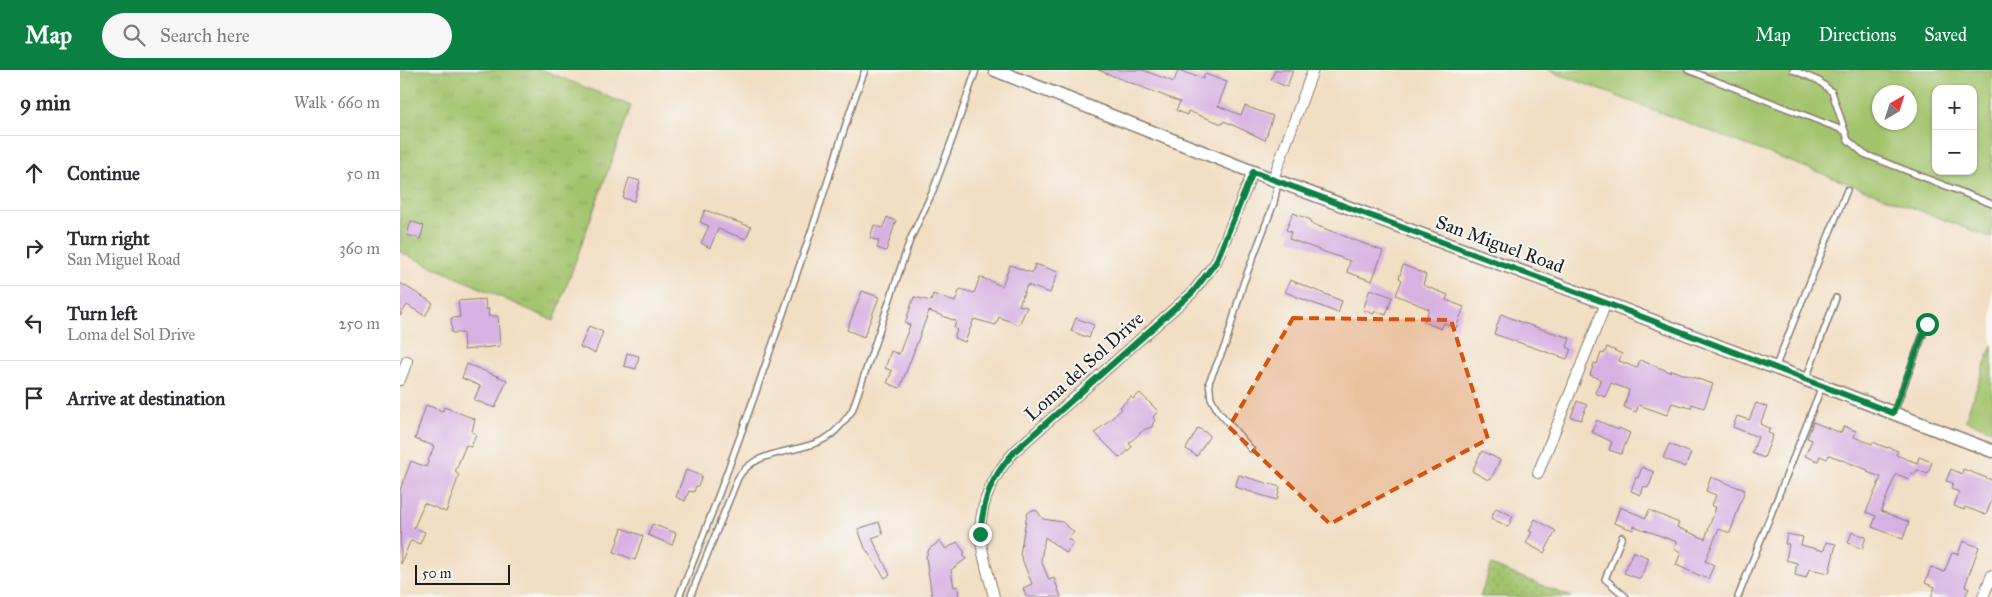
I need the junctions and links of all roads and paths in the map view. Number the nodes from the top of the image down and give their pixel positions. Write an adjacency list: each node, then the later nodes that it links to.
1 (865, 70): 27 (lane)
2 (976, 70): 26 (lane)
3 (996, 70): 8 (street, San Miguel Road)
4 (1313, 70): 9 (street)
5 (1688, 70): 7 (lane)
6 (1793, 70): 7 (lane)
7 (1845, 131): 11 (lane)
8 (1253, 172): 9 (street, San Miguel Road); 28 (street, Loma del Sol Drive)
9 (1275, 180): 13 (street, San Miguel Road); 21 (lane)
10 (1847, 190): 16 (lane)
11 (1992, 204)
12 (1836, 298): 17 (lane)
13 (1606, 303): 16 (street, San Miguel Road); 23 (street)
14 (1927, 324): 20 (lane)
15 (407, 362): 18 (street)
16 (1775, 368): 17 (street, San Miguel Road)
17 (1806, 379): 19 (street, San Miguel Road)
18 (400, 380)
19 (1822, 386): 20 (street, San Miguel Road); 30 (lane)
20 (1893, 413): 22 (street, San Miguel Road)
21 (1251, 449)
22 (1992, 451)
23 (1538, 473)
24 (1622, 537): 29 (lane)
25 (1992, 575): 31 (street)
26 (691, 595)
27 (679, 597)
28 (994, 597)
29 (1626, 597)
30 (1738, 597)
31 (1983, 597)

